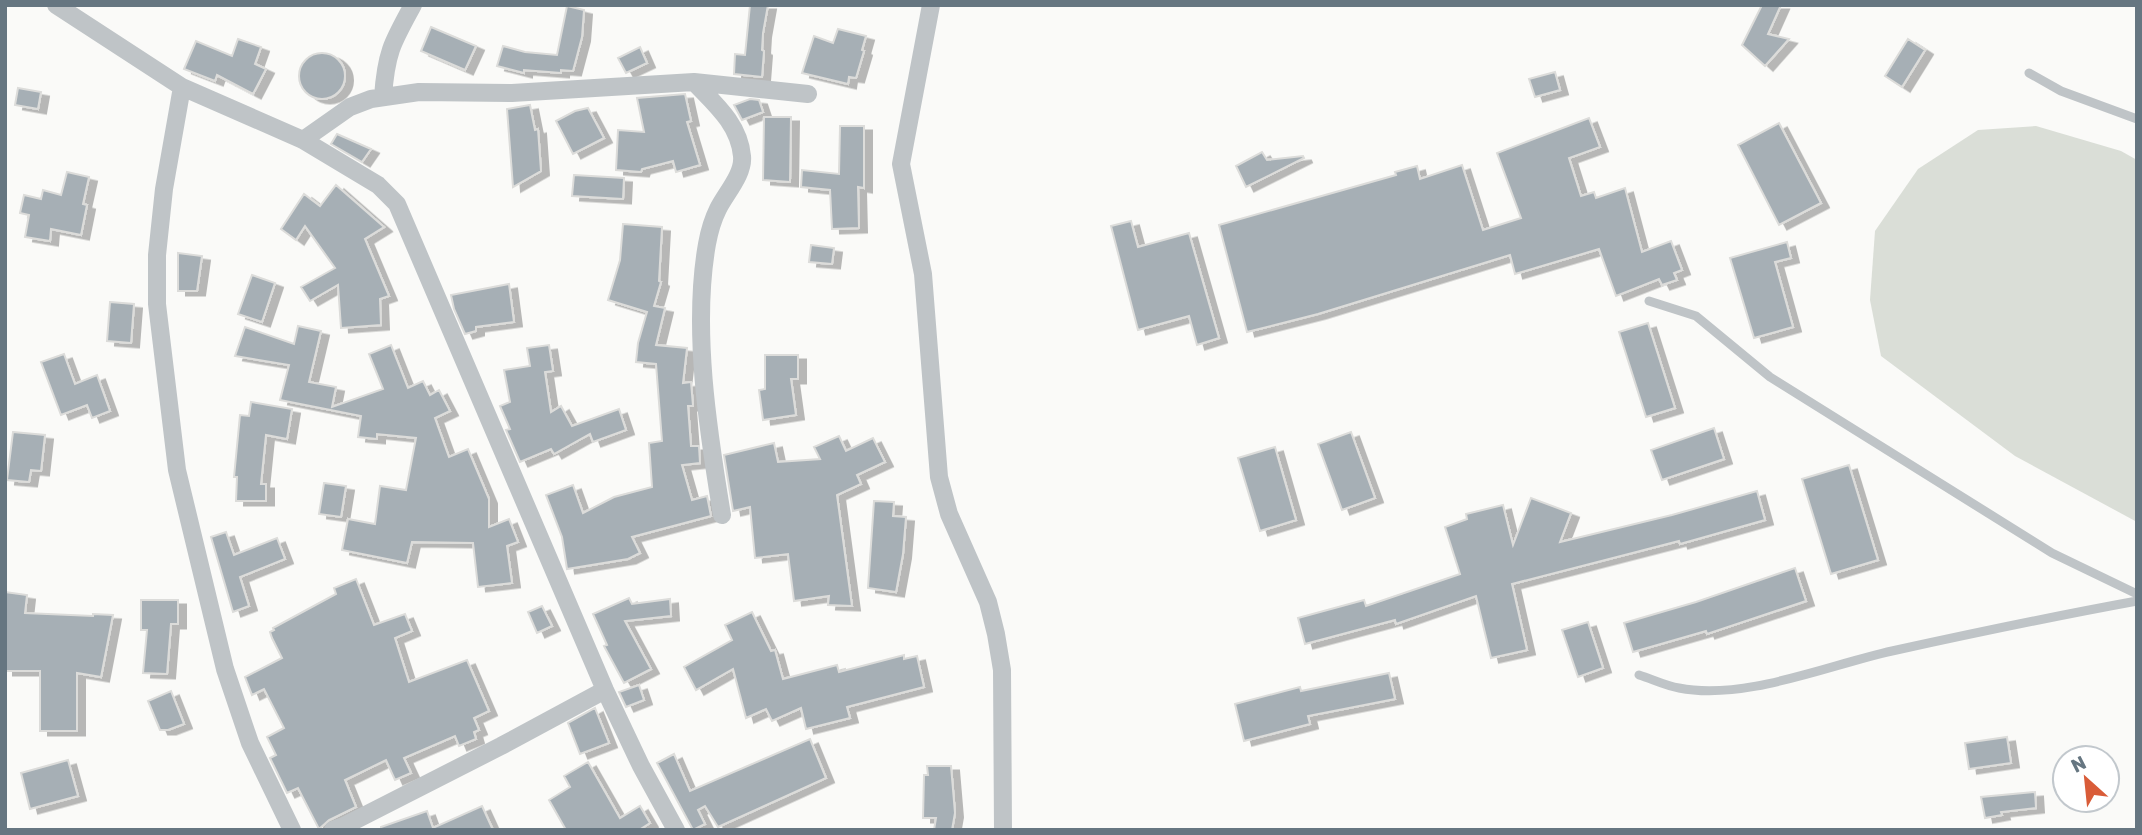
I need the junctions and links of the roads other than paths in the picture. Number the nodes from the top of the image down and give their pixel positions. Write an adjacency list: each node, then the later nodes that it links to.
1 (56, 5): 6 (street)
2 (414, 5): 8 (street)
3 (931, 5): 20 (street)
4 (2029, 73): 9 (lane)
5 (694, 82): 7 (street); 8 (street); 12 (street)
6 (182, 87): 10 (street); 17 (street)
7 (808, 94)
8 (383, 97): 10 (street)
9 (2137, 119)
10 (303, 140): 16 (street)
11 (1649, 300): 13 (lane)
12 (722, 515)
13 (2137, 594)
14 (2137, 601): 15 (lane)
15 (1639, 675)
16 (605, 690): 18 (street); 19 (street)
17 (292, 830)
18 (333, 830)
19 (676, 830)
20 (1003, 830)

